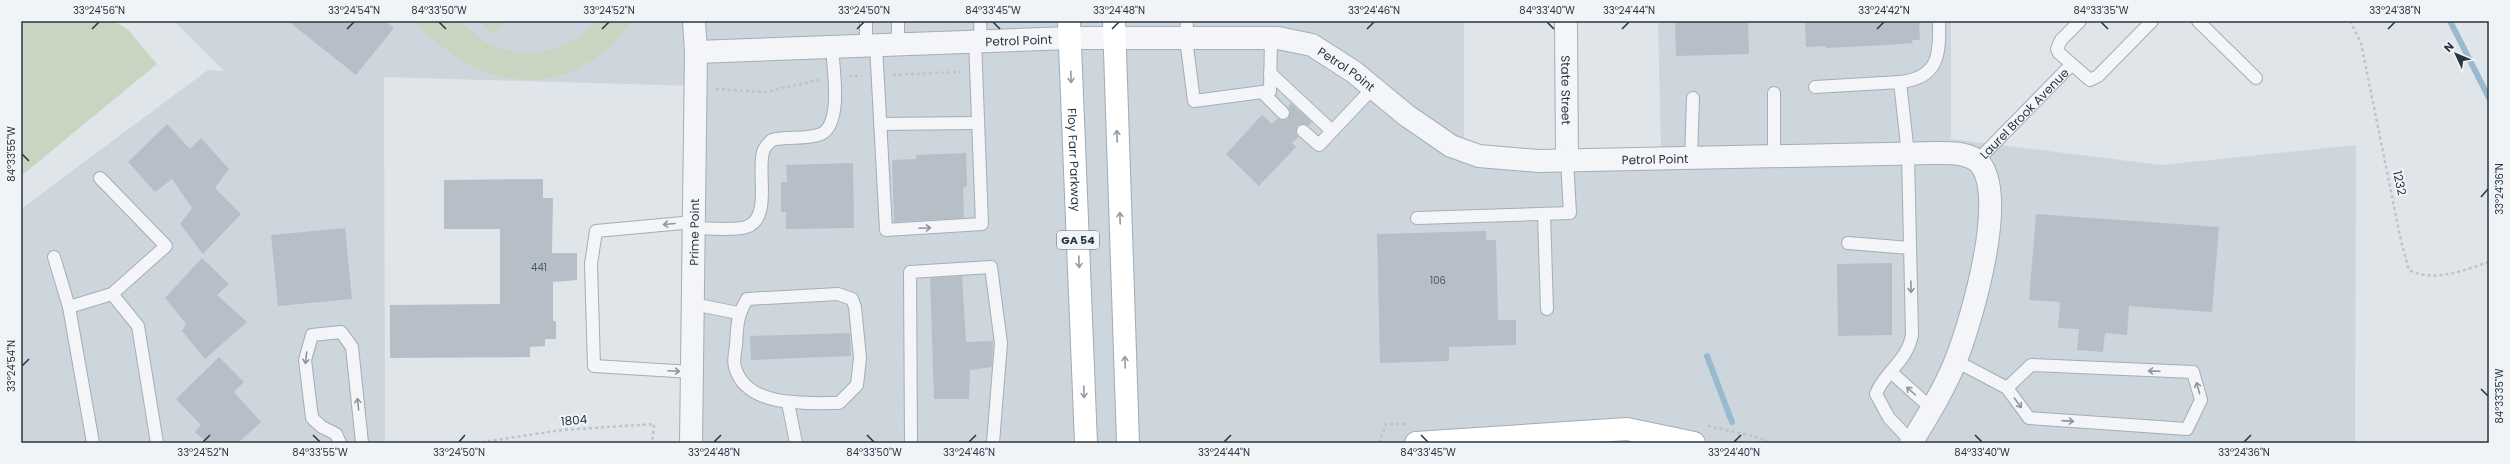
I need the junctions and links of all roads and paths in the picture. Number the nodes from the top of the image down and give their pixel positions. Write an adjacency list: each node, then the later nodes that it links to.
1 (694, 21): 18 (street, Prime Point)
2 (866, 21): 16 (lane)
3 (898, 21): 15 (lane)
4 (1566, 21): 40 (street, State Street)
5 (1939, 21): 25 (lane)
6 (2080, 21): 19 (lane, Laurel Brook Avenue)
7 (2152, 21): 19 (lane, Laurel Brook Avenue)
8 (2198, 21): 24 (lane)
9 (2350, 21): 49 (path, 1232)
10 (1069, 29): 11 (street, Petrol Point); 13 (street, Petrol Point); 72 (main road, Floy Farr Parkway / GA 54, one-way to 72)
11 (1114, 29): 12 (street, Petrol Point); 73 (main road, one-way to 11)
12 (1186, 30): 14 (street, Petrol Point); 29 (lane)
13 (979, 34): 15 (street, Petrol Point); 20 (lane)
14 (1271, 38): 21 (lane); 28 (street, Petrol Point)
15 (898, 44): 16 (street, Petrol Point)
16 (871, 45): 17 (street, Petrol Point); 23 (lane)
17 (832, 47): 18 (street, Petrol Point); 22 (lane)
18 (696, 52): 26 (street, Prime Point)
19 (2071, 65): 41 (lane, Laurel Brook Avenue)
20 (976, 71): 23 (path); 33 (lane)
21 (1270, 73): 29 (lane); 36 (lane)
22 (833, 76): 23 (path); 26 (path); 45 (lane)
23 (878, 76): 34 (lane)
24 (2256, 78)
25 (1900, 82): 27 (lane); 37 (lane)
26 (695, 86): 45 (street, Prime Point)
27 (1815, 87)
28 (1373, 88): 36 (lane); 40 (street, Petrol Point)
29 (1262, 92): 32 (lane)
30 (1774, 92): 38 (lane)
31 (1693, 98): 39 (lane)
32 (1283, 112)
33 (978, 123): 34 (lane); 34 (lane, one-way to 33)
34 (880, 124)
35 (1303, 131): 36 (lane)
36 (1332, 132)
37 (1908, 154): 38 (street, Petrol Point); 41 (street, Petrol Point); 47 (lane)
38 (1774, 156): 39 (street, Petrol Point)
39 (1691, 158): 40 (street, Petrol Point)
40 (1567, 160): 43 (lane)
41 (1977, 161): 55 (street)
42 (100, 178): 50 (lane)
43 (1544, 214): 44 (lane); 53 (lane)
44 (1417, 218)
45 (694, 225): 51 (street, Prime Point); 56 (lane, one-way to 56)
46 (1848, 243): 47 (lane)
47 (1910, 248): 57 (lane, one-way to 57)
48 (54, 257): 52 (lane)
49 (2489, 262)
50 (112, 294): 52 (lane); 63 (lane)
51 (693, 304): 54 (lane); 56 (street, Prime Point)
52 (69, 307): 62 (lane)
53 (1547, 309)
54 (738, 313): 59 (lane); 59 (lane)
55 (1956, 361): 58 (lane); 60 (street)
56 (692, 372): 68 (street, Prime Point)
57 (1892, 373): 60 (lane, one-way to 57); 61 (lane)
58 (2007, 388): 58 (lane, one-way to 58)
59 (788, 403): 69 (lane)
60 (1931, 408): 61 (street)
61 (1911, 442)
62 (93, 443)
63 (157, 443)
64 (340, 443): 65 (lane, one-way to 64)
65 (362, 443)
66 (476, 443): 67 (path, 1804)
67 (652, 443)
68 (691, 443)
69 (796, 443)
70 (911, 443): 71 (lane)
71 (994, 443)
72 (1086, 443)
73 (1128, 443)
74 (1416, 443): 75 (main road)
75 (1694, 443)

